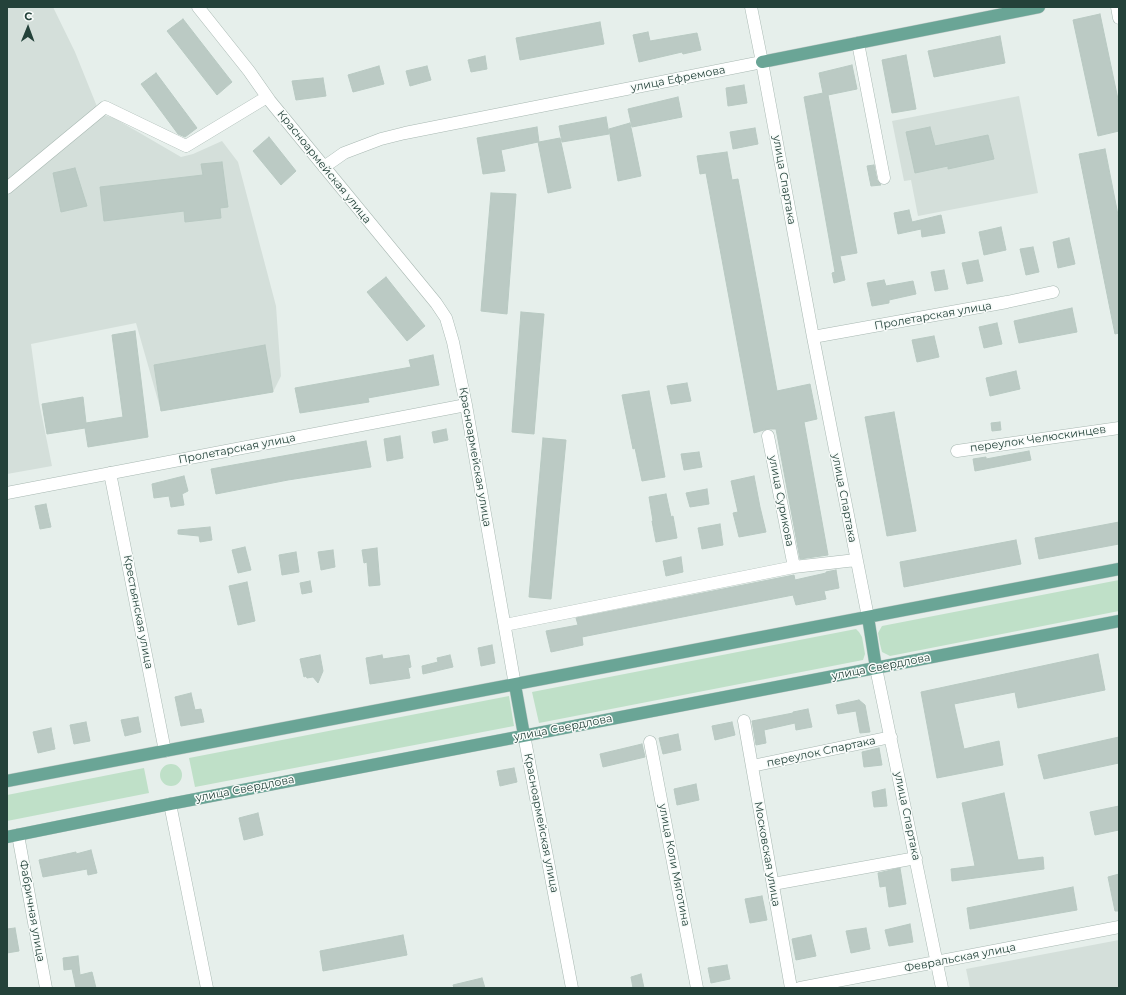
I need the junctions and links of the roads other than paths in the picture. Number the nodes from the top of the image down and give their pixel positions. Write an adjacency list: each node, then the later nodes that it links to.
1 (198, 7): 8 (street, Красноармейская улица)
2 (751, 7): 7 (street, улица Спартака)
3 (1039, 7): 6 (main road, улица Ефремова)
4 (1117, 7): 5 (street)
5 (1119, 18)
6 (858, 43): 7 (main road, улица Ефремова); 10 (street)
7 (762, 62): 9 (street, улица Ефремова); 13 (street, улица Спартака)
8 (266, 97): 9 (street, Красноармейская улица); 11 (street)
9 (324, 167): 14 (street, Красноармейская улица)
10 (884, 178)
11 (7, 188)
12 (1053, 292): 13 (street, Пролетарская улица)
13 (813, 337): 20 (street, улица Спартака)
14 (466, 405): 18 (street, Пролетарская улица); 25 (street, Красноармейская улица)
15 (1119, 428): 17 (street, переулок Челюскинцев)
16 (768, 436): 21 (street, улица Сурикова)
17 (957, 451)
18 (110, 473): 19 (street, Пролетарская улица); 32 (street, Крестьянская улица)
19 (7, 493)
20 (856, 560): 21 (street); 23 (street, улица Спартака)
21 (794, 567): 25 (street)
22 (1119, 569): 23 (main road)
23 (868, 617): 26 (main road, улица Спартака); 27 (main road)
24 (1119, 621): 26 (main road, улица Свердлова)
25 (505, 625): 27 (street, Красноармейская улица)
26 (876, 668): 29 (main road, улица Свердлова); 30 (street, улица Спартака)
27 (515, 684): 29 (main road, Красноармейская улица); 32 (main road)
28 (744, 721): 33 (street, Московская улица)
29 (524, 735): 35 (main road, улица Свердлова); 44 (street, Красноармейская улица)
30 (891, 737): 33 (street, переулок Спартака); 37 (street, улица Спартака)
31 (650, 742): 45 (street, улица Коли Мяготина)
32 (165, 751): 34 (main road)
33 (752, 766): 38 (street, Московская улица)
34 (7, 781)
35 (170, 804): 36 (main road, улица Свердлова); 43 (street)
36 (13, 836): 42 (street, Фабричная улица)
37 (916, 858): 38 (street); 40 (street, улица Спартака)
38 (773, 884): 46 (street, Московская улица)
39 (1119, 927): 40 (street, Февральская улица)
40 (937, 962): 41 (street, Февральская улица); 48 (street, улица Спартака)
41 (828, 985): 47 (street, Февральская улица)
42 (46, 988)
43 (207, 988)
44 (572, 988)
45 (697, 988)
46 (791, 988)
47 (800, 988)
48 (942, 988)

